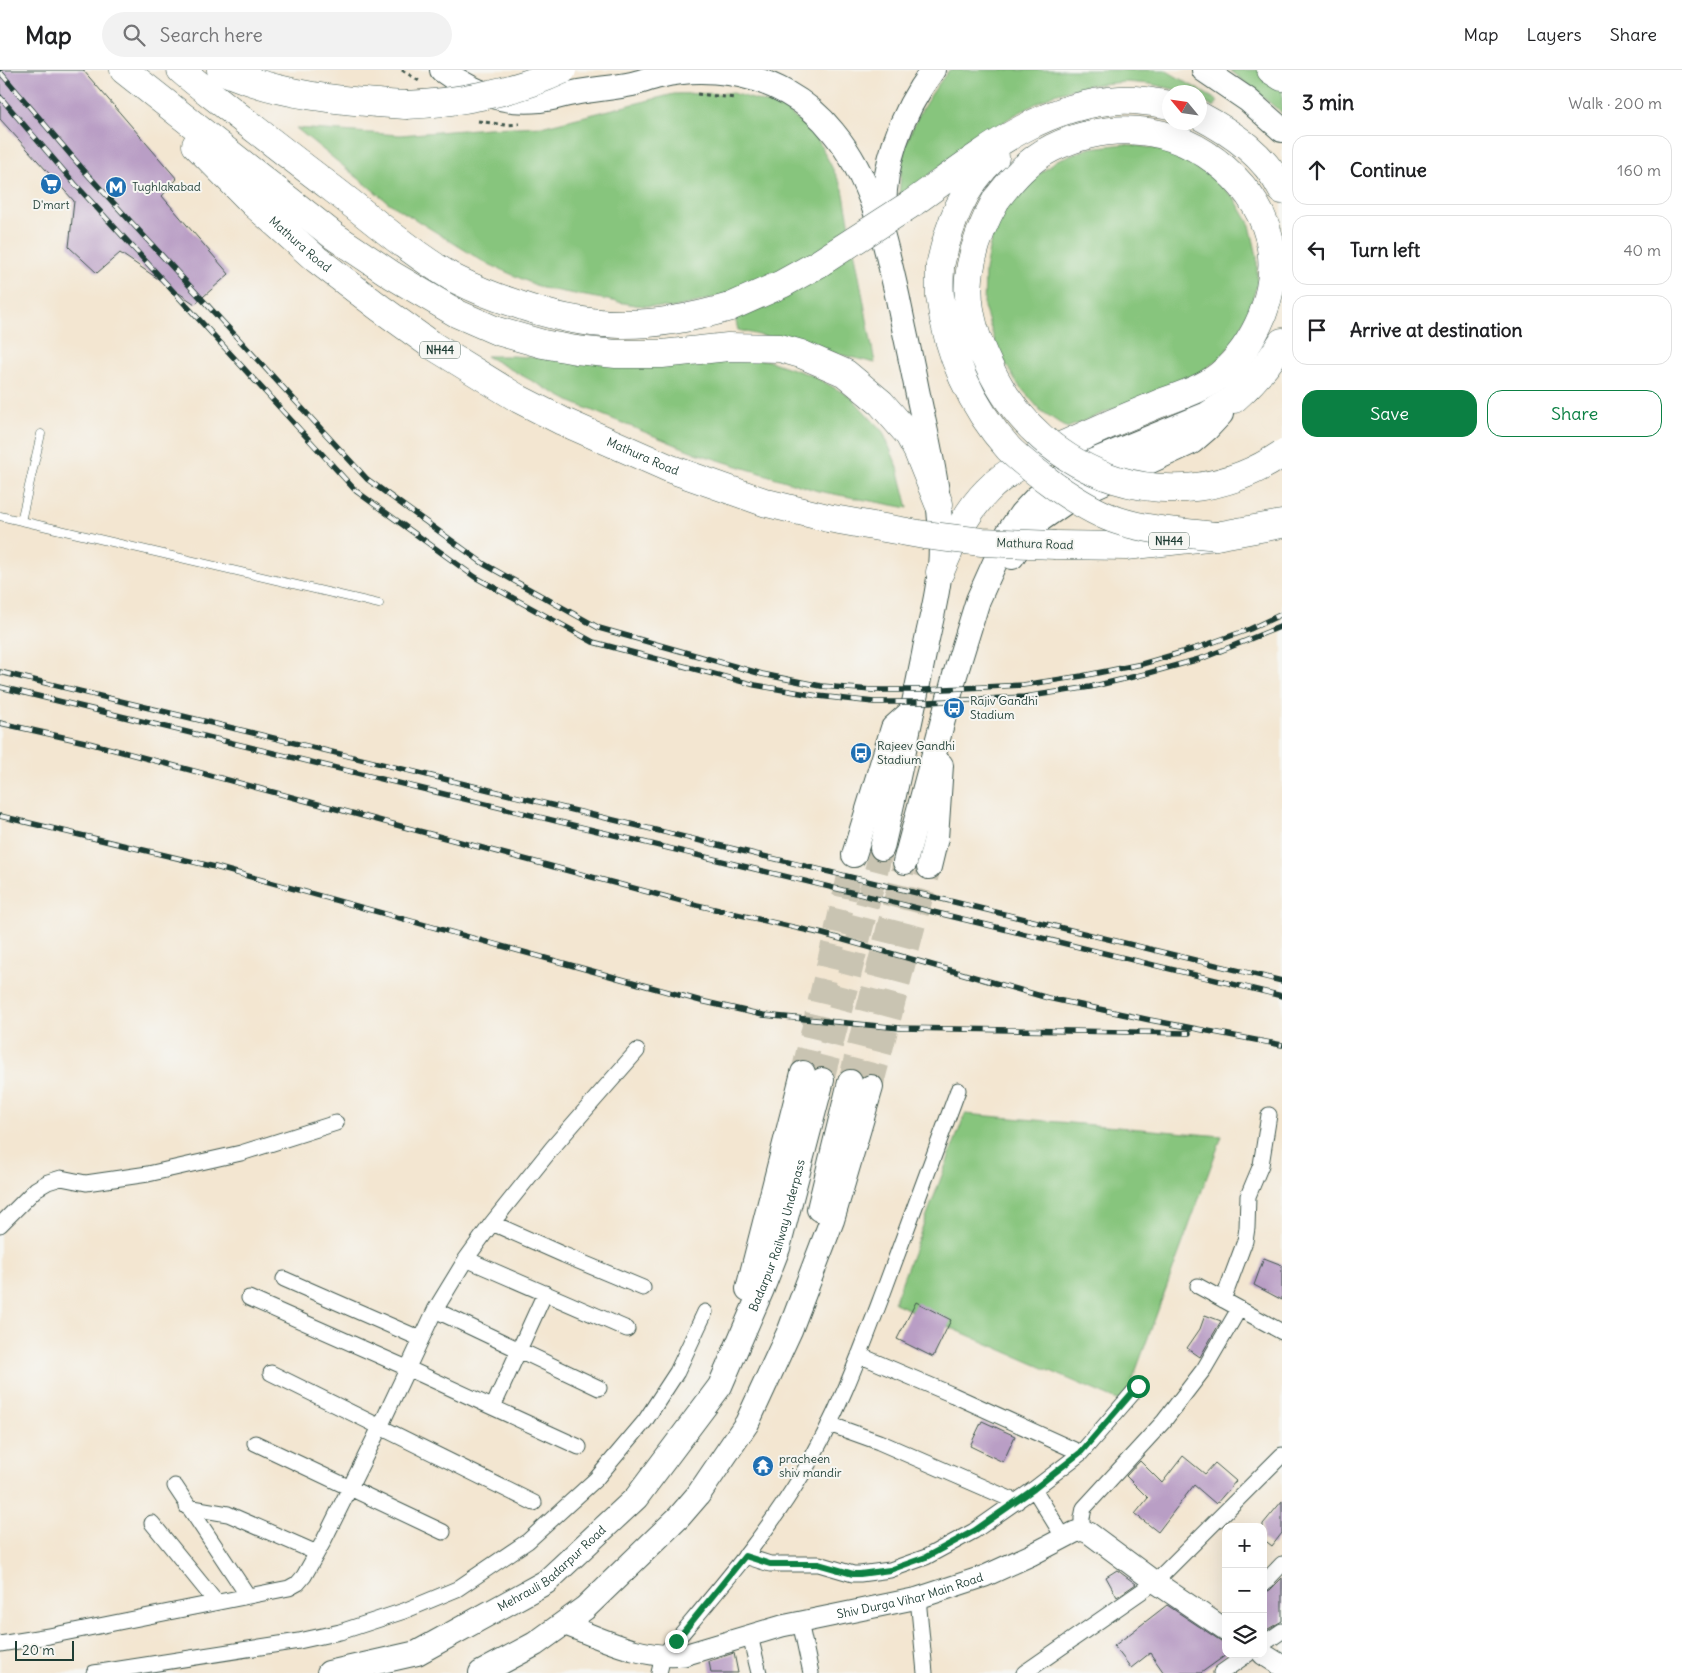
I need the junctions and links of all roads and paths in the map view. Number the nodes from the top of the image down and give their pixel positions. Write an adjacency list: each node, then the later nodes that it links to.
1 (123, 70): 26 (highway); 30 (highway, Mathura Road / NH44, bridge)
2 (181, 70): 17 (highway, bridge)
3 (221, 70): 11 (highway, bridge)
4 (402, 70): 10 (path)
5 (618, 70): 11 (main road)
6 (933, 70): 21 (main road)
7 (1204, 70): 19 (main road)
8 (1270, 70): 9 (highway)
9 (1282, 77)
10 (434, 78): 11 (main road)
11 (566, 82): 21 (main road)
12 (696, 94): 13 (path)
13 (739, 98)
14 (1162, 104): 17 (highway)
15 (1207, 120): 20 (highway)
16 (474, 121): 18 (path)
17 (1038, 121): 30 (highway, bridge)
18 (525, 123)
19 (1282, 130)
20 (1282, 190)
21 (887, 252): 26 (main road)
22 (1278, 355): 23 (highway)
23 (1234, 399): 33 (main road)
24 (41, 434): 28 (lane)
25 (1282, 454): 31 (highway, bridge)
26 (939, 504): 31 (main road)
27 (0, 516): 28 (lane)
28 (21, 521): 32 (lane)
29 (1282, 524): 30 (highway, Mathura Road / NH44)
30 (1216, 536)
31 (940, 572): 34 (main road)
32 (379, 604)
33 (962, 650): 34 (main road); 36 (main road)
34 (924, 655): 35 (main road)
35 (913, 710): 37 (main road); 38 (main road)
36 (943, 721): 39 (main road); 40 (main road)
37 (882, 848)
38 (854, 855)
39 (905, 862)
40 (929, 867)
41 (637, 1051): 47 (street)
42 (813, 1076): 66 (main road, Badarpur Railway Underpass)
43 (861, 1084): 94 (main road)
44 (958, 1090): 63 (street)
45 (1269, 1115): 55 (street)
46 (336, 1123): 48 (street)
47 (492, 1223): 49 (street); 52 (street)
48 (0, 1225)
49 (466, 1259): 53 (street); 57 (street)
50 (284, 1279): 61 (street)
51 (1198, 1286): 55 (street)
52 (643, 1288)
53 (545, 1293): 59 (street); 62 (street)
54 (249, 1298): 64 (street)
55 (1223, 1300): 56 (street)
56 (1239, 1309): 60 (street); 84 (street)
57 (435, 1310): 61 (street); 62 (street)
58 (705, 1312): 104 (street)
59 (627, 1329)
60 (1282, 1332)
61 (421, 1339): 64 (street)
62 (519, 1351): 68 (street); 69 (street)
63 (859, 1355): 70 (street); 74 (street)
64 (407, 1368): 69 (street); 71 (street)
65 (271, 1373): 71 (street)
66 (720, 1386): 105 (main road, Mehrauli Badarpur Road)
67 (1138, 1386): 74 (street)
68 (599, 1388)
69 (492, 1407): 73 (street)
70 (829, 1424): 79 (street); 86 (street)
71 (380, 1427): 77 (street); 80 (street)
72 (255, 1443): 77 (street)
73 (579, 1447)
74 (1081, 1452): 78 (street)
75 (1282, 1454): 89 (street)
76 (174, 1486): 81 (street)
77 (349, 1488): 83 (street); 85 (street)
78 (1034, 1489): 79 (street); 84 (street)
79 (1016, 1502): 86 (street)
80 (534, 1503)
81 (187, 1507): 85 (street); 90 (street)
82 (152, 1523): 92 (street)
83 (443, 1532)
84 (1073, 1534): 89 (street); 91 (street, Shiv Durga Vihar Main Road)
85 (316, 1553): 90 (street)
86 (745, 1556): 102 (street)
87 (1282, 1564): 88 (street)
88 (1267, 1580)
89 (1155, 1582): 95 (street); 110 (street)
90 (248, 1596): 92 (street)
91 (918, 1598): 93 (street, Shiv Durga Vihar Main Road); 109 (street)
92 (216, 1602): 99 (street)
93 (800, 1622): 97 (street, Shiv Durga Vihar Main Road); 108 (street)
94 (563, 1624): 102 (street, Shiv Durga Vihar Main Road); 106 (main road)
95 (1222, 1625)
96 (1282, 1631): 98 (street)
97 (750, 1636): 102 (street, Shiv Durga Vihar Main Road); 107 (street)
98 (1267, 1641)
99 (0, 1644)
100 (1267, 1657): 103 (street)
101 (1242, 1658): 111 (street)
102 (661, 1665)
103 (1282, 1666)
104 (94, 1673)
105 (329, 1673)
106 (481, 1673)
107 (759, 1673)
108 (811, 1673)
109 (925, 1673)
110 (1024, 1673)
111 (1221, 1673)

